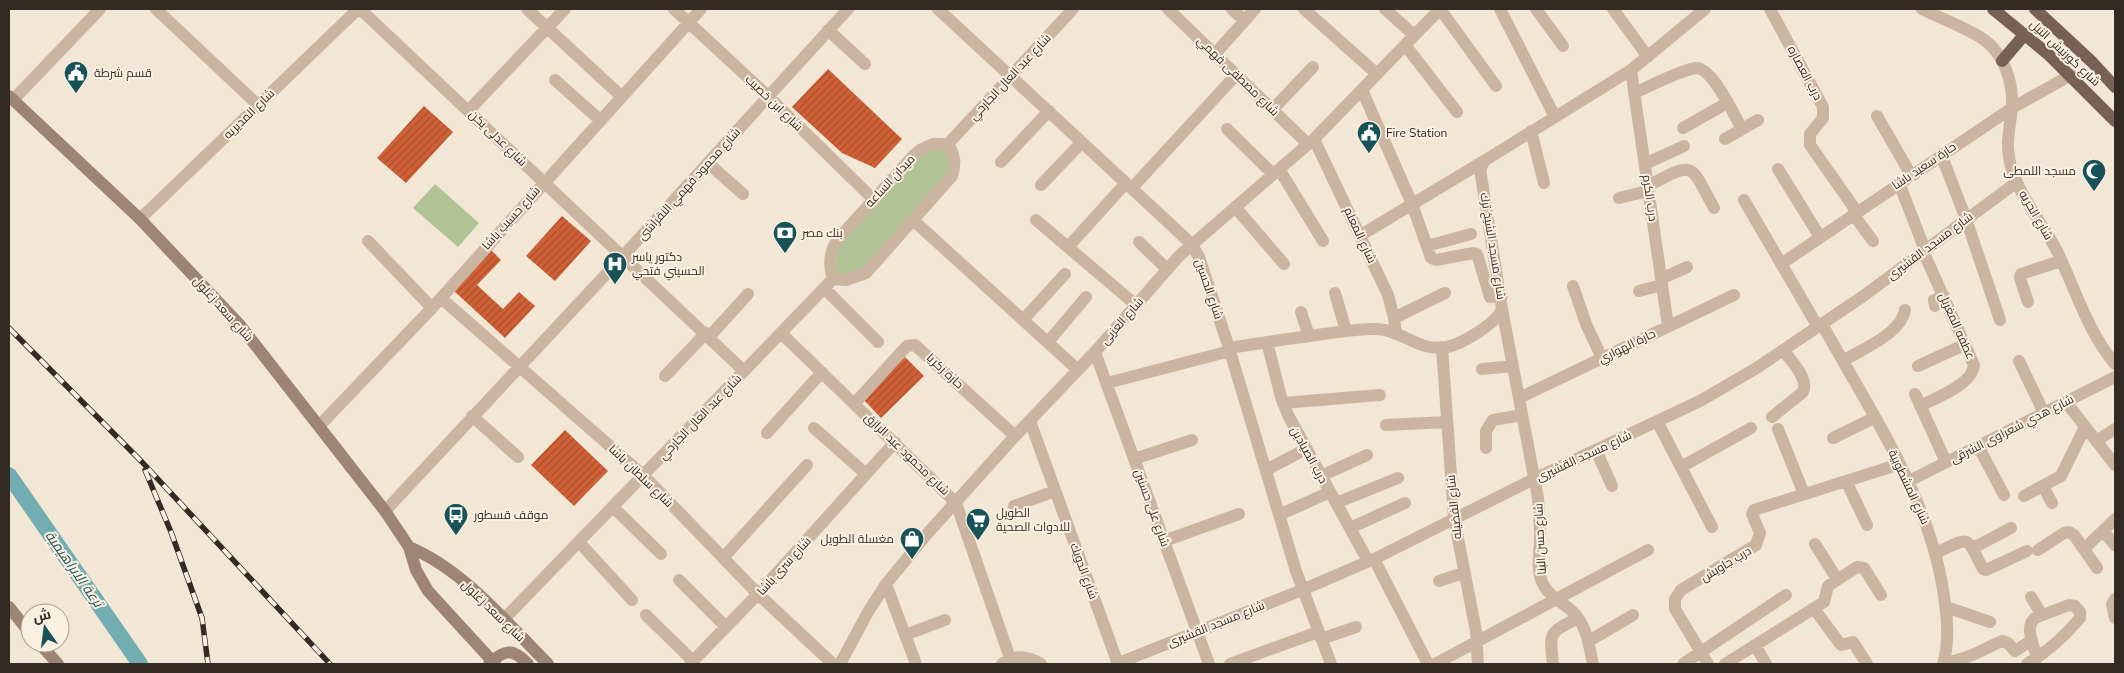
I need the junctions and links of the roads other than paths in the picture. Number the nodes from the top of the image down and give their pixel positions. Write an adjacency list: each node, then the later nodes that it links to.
1 (100, 9): 49 (street)
2 (156, 9): 51 (street)
3 (359, 9): 51 (street, شارع المديريه); 54 (street, شارع عدلى يكن)
4 (527, 9): 27 (street)
5 (565, 9): 27 (street)
6 (674, 9): 26 (street, شارع ابن خصيب)
7 (701, 9): 26 (street, شارع حسيب باشا)
8 (848, 9): 28 (street, شارع محمود فهمي النقراشى)
9 (938, 9): 41 (street, شارع الحسين)
10 (1073, 9): 41 (street, شارع عبد العال الجارحي)
11 (1168, 9): 32 (street, شارع مصطفى فهمي)
12 (1232, 9): 25 (street)
13 (1255, 9): 25 (street)
14 (1304, 9): 38 (street)
15 (1385, 9): 30 (street)
16 (1440, 9): 30 (street, شارع العزبى); 43 (street)
17 (1536, 9): 31 (street)
18 (1613, 9): 33 (street)
19 (1705, 9): 33 (street)
20 (1922, 9): 34 (street, شارع الحريه)
21 (1993, 9): 29 (main road, شارع كورنيش النيل)
22 (2035, 9): 44 (main road, شارع كورنيش النيل)
23 (1502, 10): 58 (street)
24 (1776, 11): 93 (street, درب العصاره)
25 (1244, 20): 32 (street)
26 (688, 22): 47 (street, شارع حسيب باشا); 48 (street, شارع ابن خصيب)
27 (547, 28): 47 (street); 54 (street)
28 (828, 30): 35 (street); 48 (street, شارع محمود فهمي النقراشى)
29 (2025, 34): 34 (main road); 40 (main road, شارع كورنيش النيل)
30 (1410, 40): 38 (street, شارع العزبى); 56 (street)
31 (1563, 46)
32 (1215, 54): 39 (street, شارع مصطفى فهمي)
33 (1648, 57): 37 (street)
34 (2002, 61): 52 (street, شارع الحريه)
35 (865, 64)
36 (1313, 67): 53 (street)
37 (1630, 70): 46 (street, درب الكرم); 58 (street)
38 (1377, 74): 45 (street, شارع العزبى)
39 (1236, 75): 53 (street, شارع مصطفى فهمي); 84 (street)
40 (2071, 75): 52 (street, حارة سعيد باشا); 61 (main road, شارع كورنيش النيل)
41 (1011, 76): 55 (street, شارع الحسين); 69 (street, شارع عبد العال الجارحي)
42 (555, 80): 59 (street)
43 (1496, 86)
44 (2115, 87)
45 (1362, 90): 68 (street, شارع العزبى); 90 (street)
46 (1634, 93): 50 (street); 75 (street, درب الكرم)
47 (621, 96): 59 (street, شارع حسيب باشا)
48 (768, 97): 74 (street, شارع محمود فهمي النقراشى); 88 (street, شارع ابن خصيب)
49 (11, 98): 94 (main road, شارع سعد زغلول)
50 (1727, 103): 62 (street); 64 (street)
51 (258, 106): 94 (street, شارع المديريه)
52 (2012, 108): 71 (street, حارة سعيد باشا); 81 (street, شارع الحريه)
53 (1273, 109): 68 (street, شارع مصطفى فهمي)
54 (469, 110): 79 (street, شارع عدلى يكن)
55 (1049, 110): 67 (street, شارع الحسين); 73 (street)
56 (1457, 112)
57 (1877, 116): 78 (street)
58 (1555, 117): 65 (street)
59 (600, 120): 79 (street, شارع حسيب باشا)
60 (1758, 120): 64 (street)
61 (2115, 121)
62 (1683, 128)
63 (1227, 129): 77 (street)
64 (1742, 129): 66 (street)
65 (1531, 131): 72 (street); 80 (street)
66 (1725, 139)
67 (1082, 142): 83 (street); 84 (street, شارع الحسين)
68 (1311, 142): 77 (street, شارع العزبى); 99 (street, شارع المعلم)
69 (948, 144): 88 (street, ميدان الساعه); 95 (street)
70 (1684, 146): 75 (street)
71 (1941, 154): 78 (street, حارة سعيد باشا); 97 (street)
72 (1484, 161): 90 (street); 127 (street, شارع مسجد الشيخ ترك)
73 (1001, 162)
74 (708, 163): 86 (street); 109 (street, شارع محمود فهمي النقراشى)
75 (1645, 164): 85 (street, درب الكرم)
76 (1778, 169): 100 (street)
77 (1276, 172): 91 (street, شارع العزبى); 102 (street)
78 (1911, 175): 82 (street, حارة سعيد باشا)
79 (544, 182): 109 (street, شارع عدلى يكن); 126 (street, شارع حسيب باشا)
80 (1544, 182)
81 (2017, 182): 97 (street, شارع مسجد القشيرى); 110 (street, شارع الحريه)
82 (1899, 183): 93 (street, حارة سعيد باشا); 108 (street, عطفه المغربل)
83 (1041, 185)
84 (1129, 185): 105 (street, شارع الحسين); 107 (street)
85 (1648, 188): 87 (street); 92 (street); 116 (street, درب الكرم)
86 (743, 194)
87 (1619, 198)
88 (873, 199): 117 (street, ميدان الساعه)
89 (1744, 200): 112 (street)
90 (1412, 204): 99 (street); 106 (street)
91 (1234, 207): 105 (street, شارع العزبى); 111 (street)
92 (1714, 208)
93 (1855, 213): 100 (street, حارة سعيد باشا); 103 (street)
94 (140, 219): 181 (main road, شارع سعد زغلول)
95 (913, 220): 117 (street); 135 (street)
96 (1036, 220): 107 (street)
97 (1966, 220): 108 (street, شارع مسجد القشيرى); 136 (street)
98 (1471, 234): 106 (street)
99 (1361, 235): 134 (street, شارع المعلم)
100 (1820, 237): 112 (street, حارة سعيد باشا)
101 (368, 241): 131 (street)
102 (1323, 241)
103 (1873, 241)
104 (1138, 242): 114 (street)
105 (1191, 244): 114 (street, شارع العزبى); 149 (street, شارع الحسين)
106 (1427, 246): 127 (street)
107 (1068, 247): 129 (street)
108 (1924, 251): 124 (street, عطفه المغربل); 137 (street, شارع مسجد القشيرى)
109 (624, 255): 142 (street, شارع عدلى يكن); 156 (street, شارع محمود فهمي النقراشى)
110 (2061, 261): 128 (street); 155 (street, شارع الحريه)
111 (1284, 264)
112 (1780, 264): 137 (street)
113 (1687, 267): 116 (street)
114 (1168, 269): 129 (street, شارع العزبى)
115 (1065, 274): 135 (street)
116 (1662, 282): 119 (street); 138 (street, درب الكرم)
117 (828, 284): 140 (street, شارع عبد العال الجارحي); 144 (street)
118 (1573, 286): 152 (street)
119 (1639, 291)
120 (1334, 293): 139 (street)
121 (1445, 293): 134 (street)
122 (748, 294): 142 (street)
123 (1734, 295): 138 (street, حارة الهواري)
124 (1944, 296): 130 (street); 147 (street, عطفه المغربل)
125 (1086, 297): 145 (street)
126 (441, 298): 131 (street, شارع حسيب باشا); 156 (street, شارع سلطان باشا)
127 (1502, 302): 148 (street, شارع مسجد الشيخ ترك); 157 (street, شارع حسن البنا)
128 (2028, 302)
129 (1136, 305): 151 (street, شارع العزبى)
130 (1935, 306)
131 (432, 308): 181 (street, شارع حسيب باشا)
132 (1905, 310): 153 (street)
133 (1301, 312): 143 (street)
134 (1394, 318): 141 (street, شارع المعلم)
135 (1023, 320): 145 (street)
136 (2000, 320)
137 (1820, 325): 150 (street, شارع مسجد القشيرى); 153 (street, شارع المشطوبية)
138 (1668, 326): 152 (street, حارة الهواري)
139 (1346, 331): 141 (street, شارع مسجد الشيخ ترك); 143 (street, شارع مسجد الشيخ ترك)
140 (781, 333): 161 (street, شارع عبد العال الجارحي); 162 (street, شارع محمود عبد الرازق)
141 (1396, 334): 148 (street, شارع مسجد الشيخ ترك)
142 (708, 335): 161 (street, شارع عدلى يكن); 163 (street)
143 (1309, 336): 146 (street, شارع مسجد الشيخ ترك)
144 (878, 342)
145 (1048, 342): 160 (street)
146 (1267, 342): 149 (street, شارع مسجد الشيخ ترك); 171 (street, درب الصيادين)
147 (1966, 344): 158 (street); 172 (street, عطفه المغربل)
148 (1442, 347): 180 (street, شارع الفضيله)
149 (1230, 350): 165 (street, شارع مسجد الشيخ ترك); 206 (street, شارع الحسين)
150 (1783, 350): 176 (street); 179 (street, شارع مسجد القشيرى)
151 (1095, 352): 160 (street, شارع العزبى); 165 (street, شارع على حسنين)
152 (1602, 358): 168 (street, حارة الهواري)
153 (1842, 361): 177 (street, شارع المشطوبية)
154 (2019, 361): 173 (street)
155 (2115, 364)
156 (520, 366): 175 (street, شارع محمود فهمي النقراشى); 208 (street, شارع سلطان باشا)
157 (1513, 366): 159 (street); 168 (street, شارع حسن البنا)
158 (1918, 366)
159 (1482, 369)
160 (1078, 370): 178 (street, شارع العزبى)
161 (744, 371): 208 (street, شارع عبد العال الجارحي)
162 (822, 372): 170 (street, شارع محمود عبد الرازق); 188 (street)
163 (665, 376)
164 (2115, 377): 169 (street, شارع هدي شعراوى الشرقى)
165 (1107, 383): 200 (street, شارع على حسنين)
166 (1915, 394): 172 (street)
167 (1380, 395): 171 (street)
168 (1519, 398): 174 (street, شارع حسن البنا)
169 (2066, 402): 173 (street, شارع هدي شعراوى الشرقى); 183 (street)
170 (854, 403): 189 (street, حارة زكريا); 193 (street, شارع محمود عبد الرازق)
171 (1283, 403): 196 (street, درب الصيادين)
172 (1920, 406): 201 (street)
173 (2044, 413): 194 (street, شارع هدي شعراوى الشرقى)
174 (1522, 415): 195 (street); 211 (street, شارع حسن البنا)
175 (472, 416): 199 (street); 226 (street, شارع محمود فهمي النقراشى)
176 (1772, 417)
177 (1874, 418): 190 (street); 202 (street, شارع المشطوبية)
178 (1030, 420): 189 (street, شارع العزبى); 216 (street, شارع الدويك)
179 (1657, 421): 197 (street, شارع مسجد القشيرى); 205 (street)
180 (1447, 422): 182 (street); 229 (street, شارع الفضيله)
181 (320, 425): 226 (main road, شارع سعد زغلول)
182 (1386, 425)
183 (2085, 427): 192 (street); 215 (street)
184 (814, 428): 207 (street)
185 (1752, 428): 205 (street)
186 (1778, 429): 217 (street)
187 (2115, 429): 192 (street)
188 (767, 433)
189 (1016, 436): 221 (street, شارع العزبى)
190 (1833, 438)
191 (1192, 440): 200 (street)
192 (2096, 441): 204 (street)
193 (895, 442): 207 (street, شارع سرى باشا); 221 (street, شارع محمود عبد الرازق)
194 (1978, 446): 201 (street, شارع هدي شعراوى الشرقى); 218 (street)
195 (1486, 448)
196 (1306, 449): 206 (street); 209 (street, درب الصيادين)
197 (1596, 450): 211 (street, شارع مسجد القشيرى); 214 (street)
198 (1367, 455): 209 (street)
199 (518, 457)
200 (1134, 459): 236 (street, شارع على حسنين)
201 (1946, 462): 213 (street, شارع هدي شعراوى الشرقى)
202 (1900, 464): 212 (street, درب جاويش); 213 (street, شارع المشطوبية)
203 (807, 465): 246 (street)
204 (2115, 465)
205 (1681, 467): 232 (street)
206 (1266, 470): 228 (street, شارع الحسين)
207 (866, 474): 255 (street, شارع سرى باشا)
208 (644, 476): 225 (street, شارع عبد العال الجارحي); 246 (street, شارع سلطان باشا)
209 (1321, 476): 220 (street, درب الصيادين)
210 (1398, 478): 220 (street)
211 (1534, 479): 229 (street, شارع مسجد القشيرى); 261 (street, شارع حسن البنا)
212 (1846, 481): 217 (street, درب جاويش); 231 (street)
213 (1909, 481): 244 (street, شارع المشطوبية)
214 (1612, 486)
215 (2043, 486): 219 (street); 223 (street)
216 (1055, 491): 224 (street); 298 (street, شارع الدويك)
217 (1804, 494): 284 (street, درب جاويش)
218 (2004, 495)
219 (2024, 496)
220 (1333, 497): 228 (street); 233 (street, درب الصيادين)
221 (956, 503): 253 (street, شارع العزبى); 285 (street, شارع محمود عبد الرازق)
222 (1405, 503): 233 (street)
223 (2052, 503)
224 (1014, 506)
225 (613, 507): 237 (street, شارع عبد العال الجارحي); 245 (street)
226 (386, 511): 240 (main road, شارع سعد زغلول)
227 (1239, 514): 236 (street)
228 (1279, 515): 254 (street, شارع الحسين)
229 (1454, 518): 247 (street, شارع مسجد القشيرى); 249 (street, شارع الفضيله)
230 (2115, 519): 235 (street)
231 (1867, 525)
232 (1712, 527)
233 (1350, 528): 247 (street, درب الصيادين)
234 (2011, 528): 241 (street)
235 (2103, 531): 239 (street); 242 (street)
236 (1164, 541): 276 (street, شارع على حسنين)
237 (579, 542): 260 (street); 271 (street, شارع عبد العال الجارحي)
238 (1815, 544): 250 (street)
239 (2115, 545)
240 (409, 547): 271 (main road, شارع سعد زغلول); 291 (main road, شارع سعد زغلول)
241 (1972, 548): 242 (street); 244 (street)
242 (2084, 549): 248 (street)
243 (1648, 550): 261 (street)
244 (1936, 553): 263 (street, شارع المشطوبية)
245 (661, 554)
246 (723, 558): 255 (street, شارع سلطان باشا)
247 (1371, 560): 254 (street, شارع مسجد القشيرى); 302 (street, درب الصيادين)
248 (2097, 568)
249 (1464, 573): 252 (street); 281 (street, شارع الفضيله)
250 (1837, 579): 257 (street); 264 (street)
251 (679, 580): 274 (street)
252 (1439, 581)
253 (886, 584): 277 (street); 295 (street, شارع العزبى)
254 (1302, 590): 276 (street, شارع مسجد القشيرى); 278 (street, شارع الحسين)
255 (758, 594): 274 (street, شارع سرى باشا); 294 (street, شارع سلطان باشا)
256 (1786, 595): 284 (street)
257 (1881, 595)
258 (2031, 597): 267 (street)
259 (2115, 599): 269 (street)
260 (632, 600)
261 (1557, 600): 268 (street, شارع حسن البنا); 281 (street)
262 (9, 607): 270 (main road)
263 (1946, 607): 273 (street); 288 (street, شارع المشطوبية)
264 (1812, 609): 282 (street); 311 (street)
265 (646, 614): 287 (street)
266 (1633, 615): 280 (street)
267 (2042, 615): 279 (street); 286 (street)
268 (1578, 618): 280 (street, شارع حسن البنا); 305 (street)
269 (2115, 618)
270 (20, 620)
271 (504, 620): 293 (main road, شارع سعد زغلول)
272 (945, 620): 277 (street)
273 (1990, 622)
274 (726, 627): 287 (street, شارع سرى باشا)
275 (1356, 627): 278 (street)
276 (1198, 632): 298 (street, شارع مسجد القشيرى); 299 (street, شارع على حسنين)
277 (905, 635): 296 (street)
278 (1320, 635): 300 (street); 301 (street, شارع الحسين)
279 (2032, 640): 286 (street); 288 (street)
280 (1588, 641): 306 (street, شارع حسن البنا)
281 (1477, 642): 303 (street); 304 (street, شارع الفضيله)
282 (1755, 645): 309 (street); 310 (street)
283 (48, 653): 289 (main road)
284 (1701, 653): 307 (street); 308 (street, درب جاويش)
285 (1006, 661): 297 (street)
286 (2032, 661)
287 (692, 663)
288 (1944, 663)
289 (58, 664)
290 (489, 664): 292 (main road, bridge)
291 (495, 664)
292 (528, 664)
293 (548, 664)
294 (833, 664)
295 (840, 664)
296 (916, 664)
297 (1041, 664)
298 (1117, 664)
299 (1209, 664)
300 (1230, 664)
301 (1331, 664)
302 (1428, 664)
303 (1435, 664)
304 (1478, 664)
305 (1553, 664)
306 (1593, 664)
307 (1683, 664)
308 (1708, 664)
309 (1726, 664)
310 (1766, 664)
311 (1867, 664)

